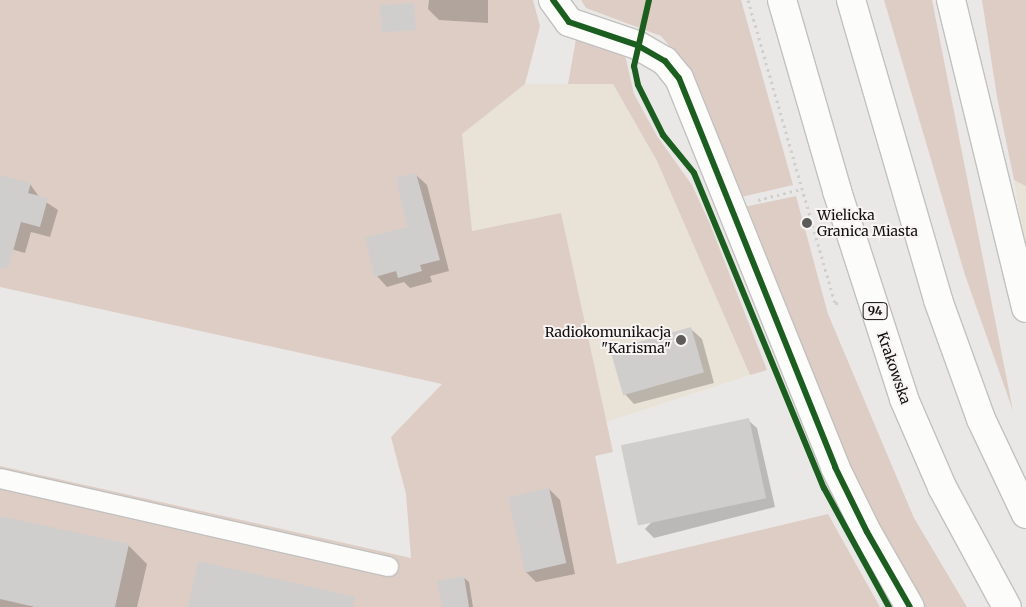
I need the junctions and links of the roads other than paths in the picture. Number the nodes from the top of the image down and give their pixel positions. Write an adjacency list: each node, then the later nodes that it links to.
1 (553, 0): 9 (main road)
2 (782, 0): 10 (main road, Krakowska / 94)
3 (851, 0): 7 (main road)
4 (951, 0): 5 (main road)
5 (1026, 308)
6 (0, 478): 8 (lane)
7 (1026, 514)
8 (388, 566)
9 (910, 607)
10 (1007, 607)

